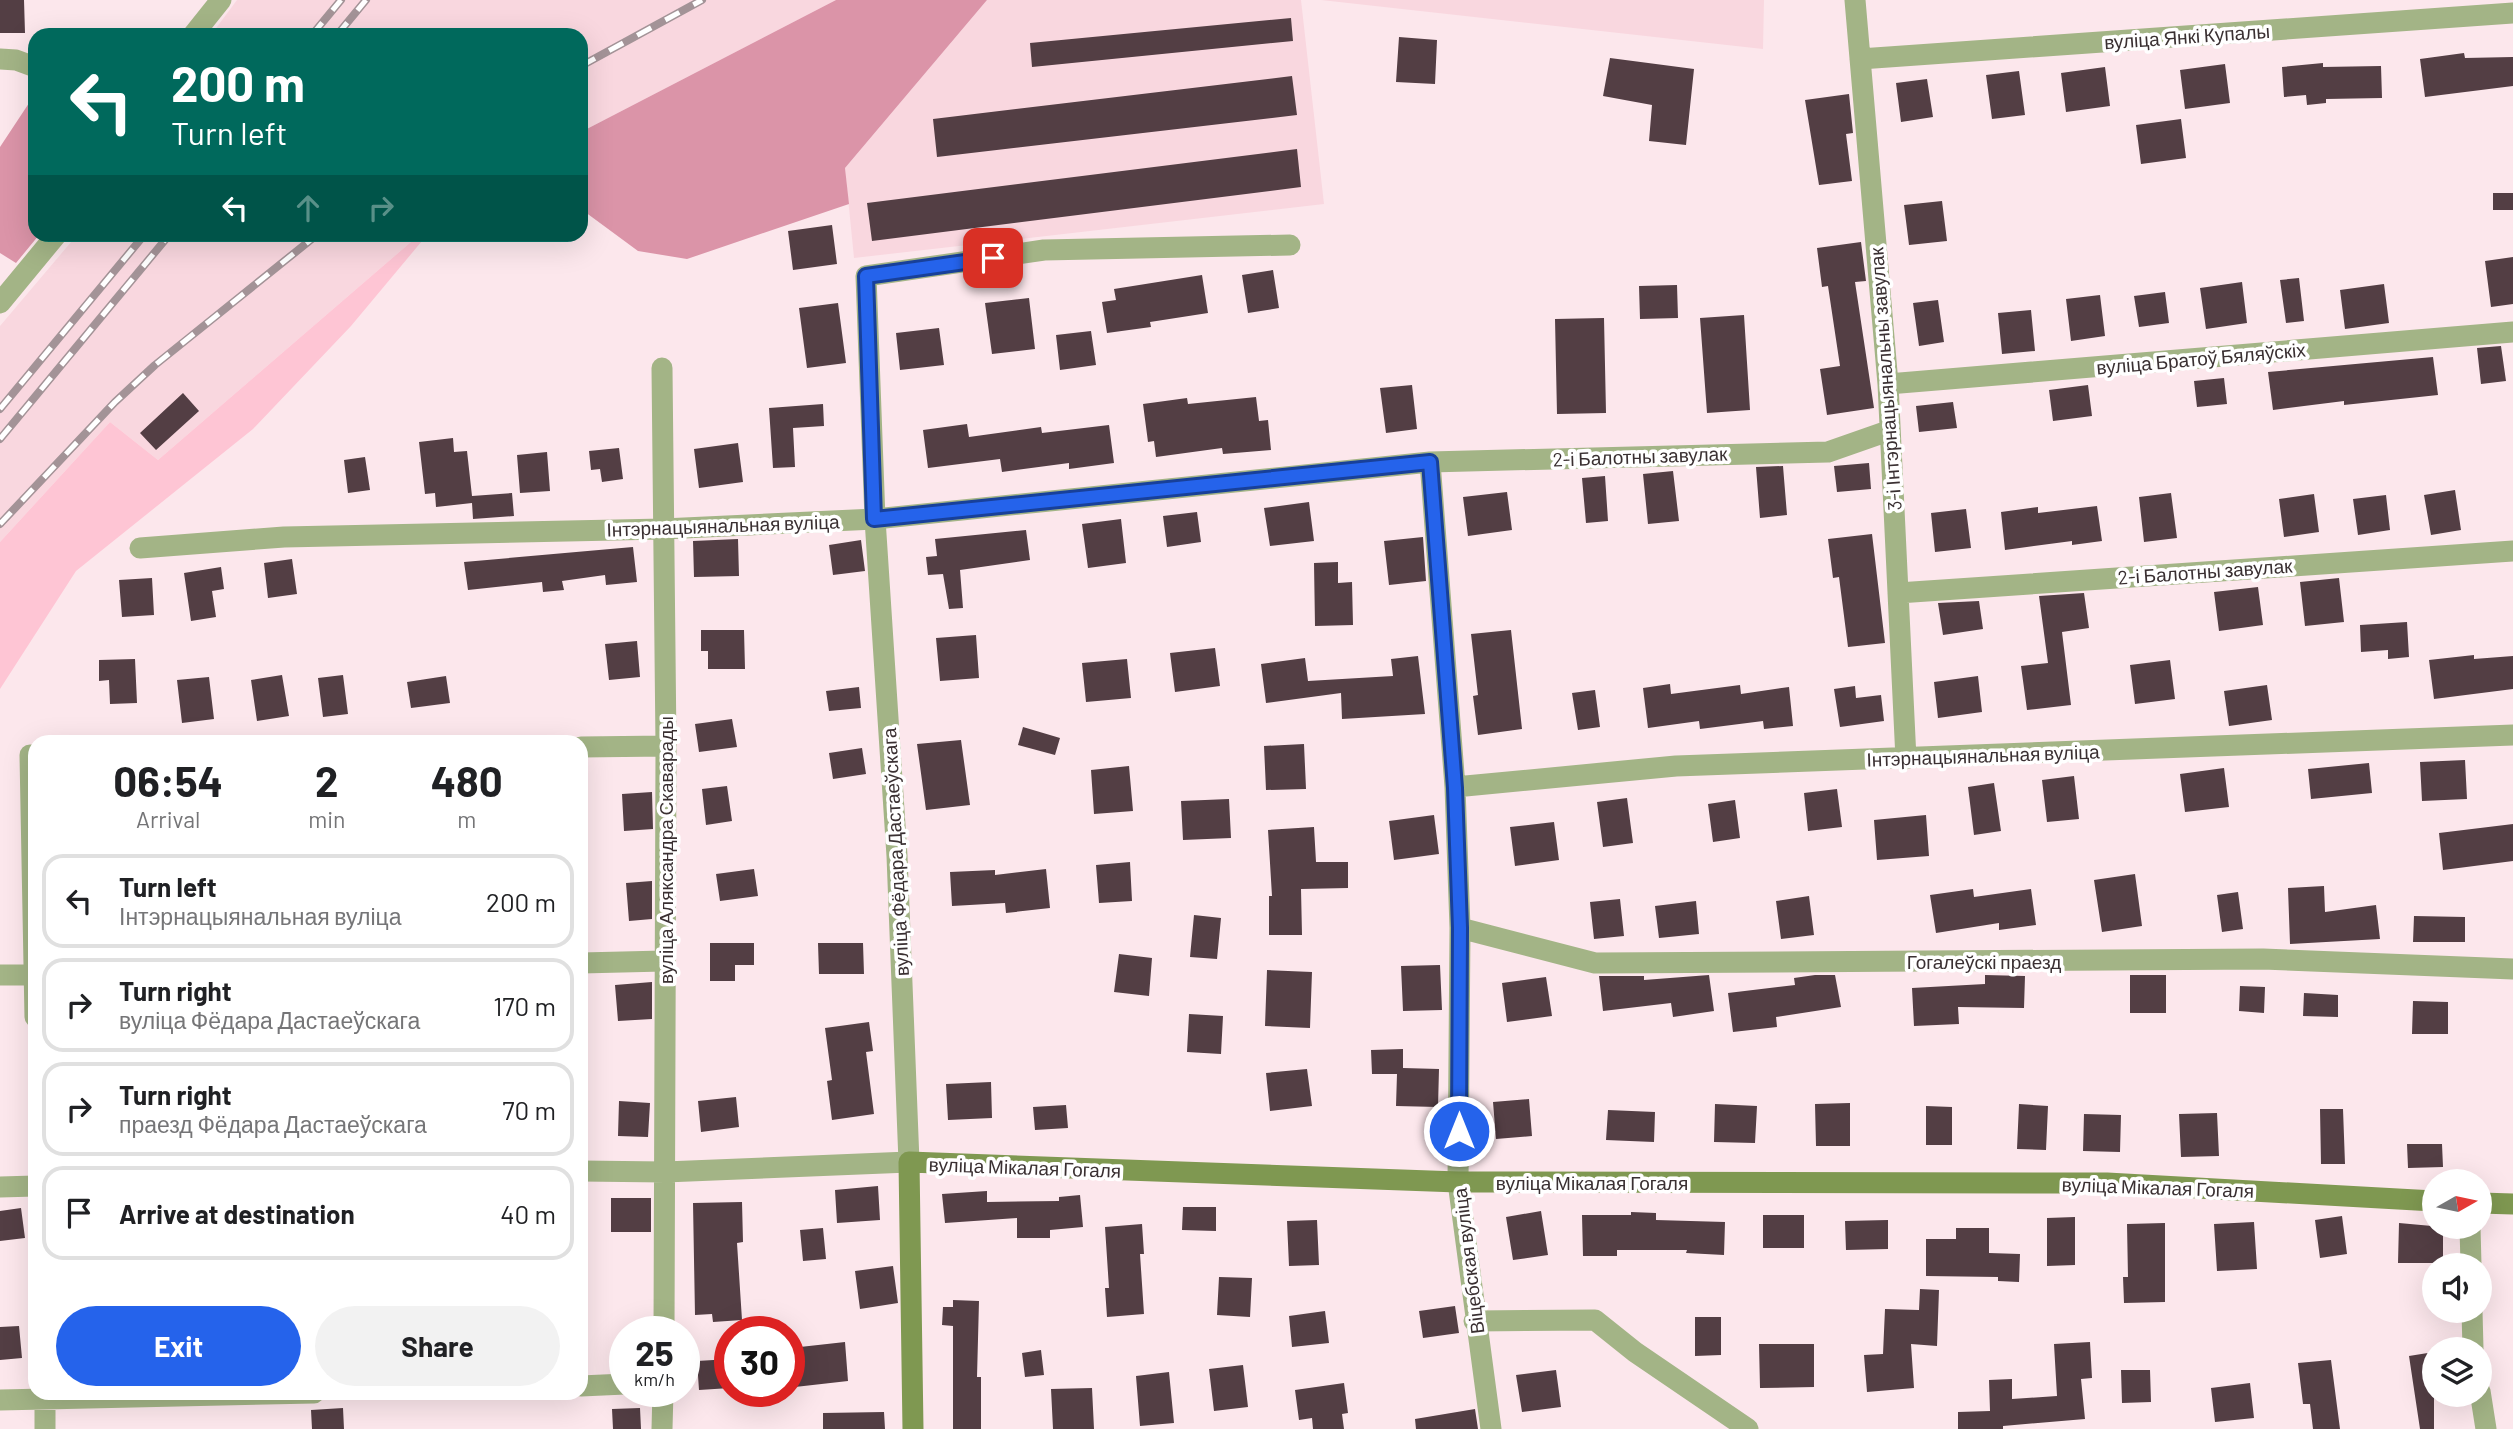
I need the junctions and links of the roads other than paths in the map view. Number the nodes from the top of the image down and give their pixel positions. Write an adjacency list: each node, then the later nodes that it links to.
1 (221, 0): 4 (street)
2 (1855, 0): 6 (street, 3-і Інтэрнацыянальны завулак)
3 (2503, 9): 6 (street, вуліца Янкі Купалы)
4 (199, 28)
5 (0, 59): 7 (street)
6 (1860, 59): 13 (street, 3-і Інтэрнацыянальны завулак)
7 (28, 64)
8 (50, 242): 10 (street)
9 (1290, 245): 16 (street, вуліца Фёдара Дастаеўскага)
10 (0, 303)
11 (2513, 332): 13 (street, вуліца Братоў Бяляўскіх)
12 (662, 368): 17 (street, вуліца Аляксандра Скаварады)
13 (1888, 384): 14 (street, 3-і Інтэрнацыянальны завулак)
14 (1888, 431): 15 (street, 2-і Балотны завулак); 20 (street, 3-і Інтэрнацыянальны завулак)
15 (1430, 462): 16 (street, Інтэрнацыянальная вуліца); 25 (street, Віцебская вуліца)
16 (874, 519): 17 (street, Інтэрнацыянальная вуліца); 32 (street, вуліца Фёдара Дастаеўскага)
17 (663, 529): 18 (street, Інтэрнацыянальная вуліца); 22 (street, вуліца Аляксандра Скаварады)
18 (140, 548)
19 (2513, 551): 20 (street, 2-і Балотны завулак)
20 (1898, 593): 24 (street, 3-і Інтэрнацыянальны завулак)
21 (2513, 735): 24 (street, Інтэрнацыянальная вуліца)
22 (666, 746): 23 (street); 27 (street, вуліца Аляксандра Скаварады)
23 (588, 747)
24 (1906, 759): 25 (street, Інтэрнацыянальная вуліца)
25 (1455, 788): 26 (street, Віцебская вуліца)
26 (1460, 928): 29 (street, Гогалеўскі праезд); 35 (street, Віцебская вуліца)
27 (664, 961): 28 (street); 34 (street, вуліца Аляксандра Скаварады)
28 (588, 963)
29 (2513, 969)
30 (0, 975): 31 (street)
31 (28, 975)
32 (909, 1162): 34 (street, вуліца Мікалая Гогаля); 35 (street, вуліца Мікалая Гогаля); 52 (street, вуліца Фёдара Дастаеўскага)
33 (588, 1171): 34 (street, вуліца Мікалая Гогаля)
34 (666, 1172): 41 (street, вуліца Аляксандра Скаварады)
35 (1458, 1182): 38 (street, вуліца Мікалая Гогаля); 42 (street, Віцебская вуліца)
36 (28, 1186): 37 (street)
37 (0, 1187)
38 (2422, 1199)
39 (2492, 1203): 40 (street)
40 (2513, 1204)
41 (664, 1316)
42 (1474, 1321): 53 (street, Віцебская вуліца); 54 (street)
43 (609, 1385): 44 (street)
44 (588, 1386)
45 (28, 1398): 46 (street)
46 (0, 1400)
47 (45, 1400): 50 (street)
48 (663, 1407): 51 (street)
49 (2483, 1407): 55 (street)
50 (45, 1429)
51 (662, 1429)
52 (913, 1429)
53 (1491, 1429)
54 (1748, 1429)
55 (2486, 1429)

